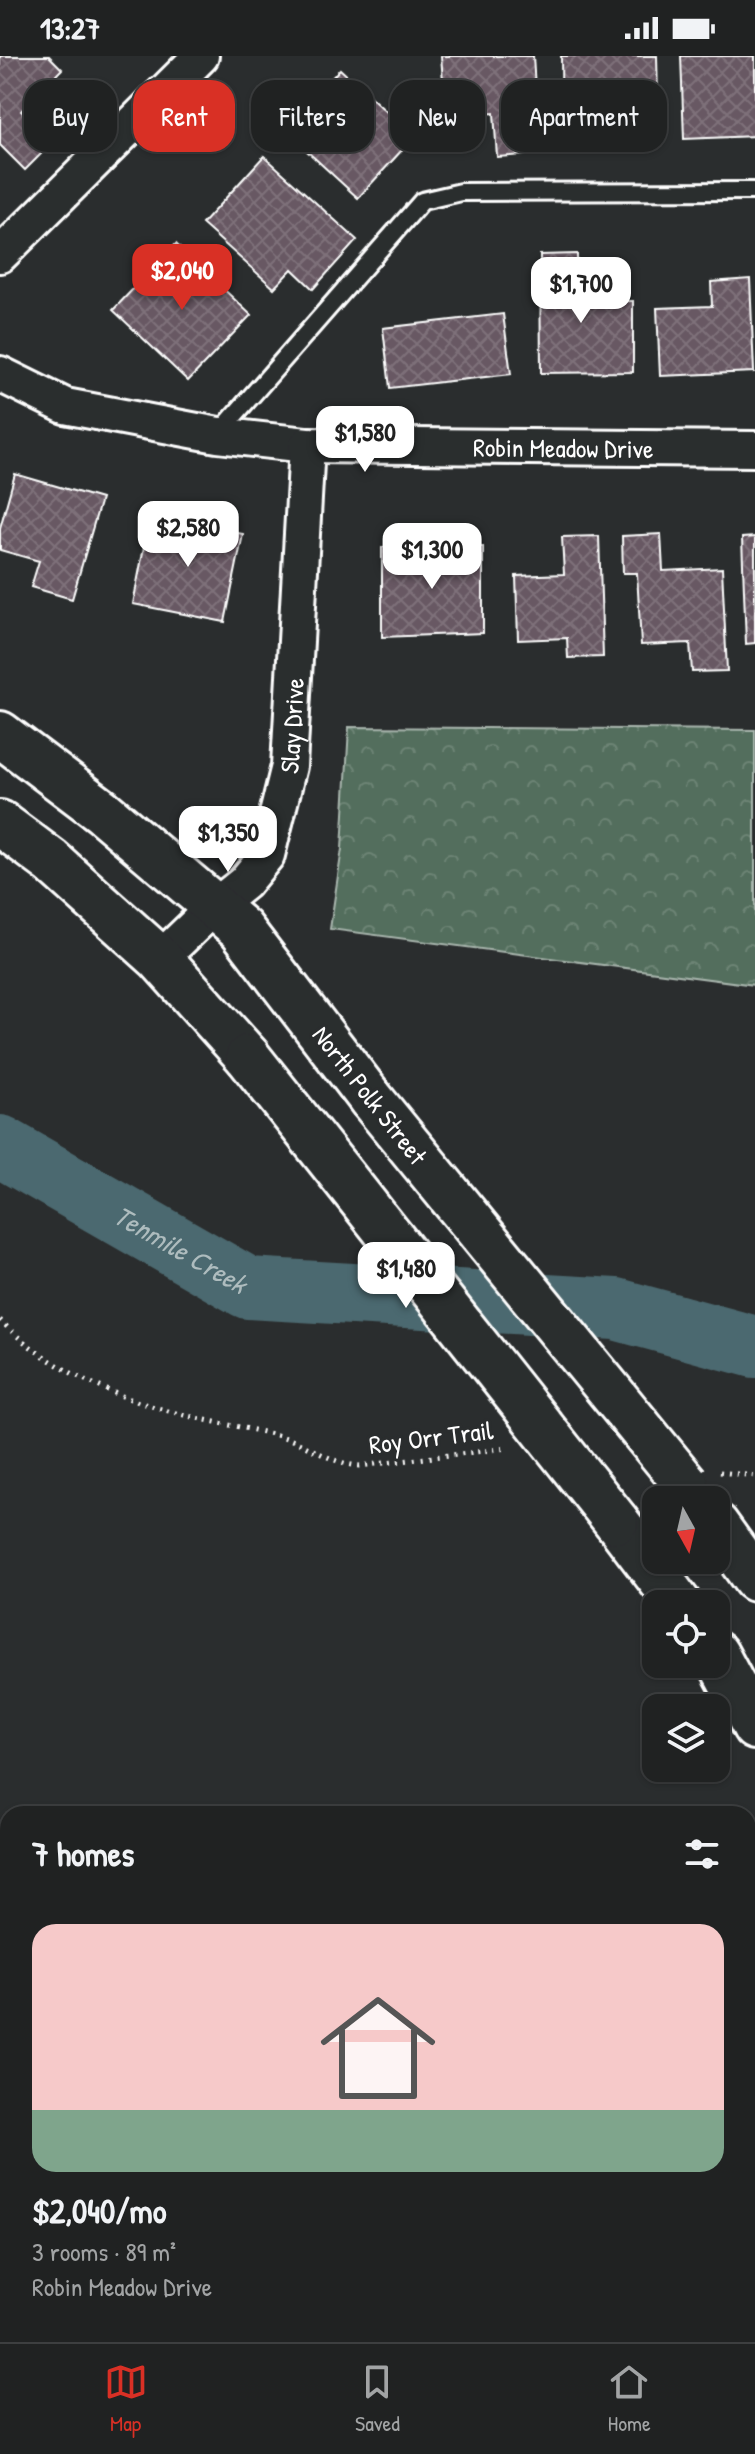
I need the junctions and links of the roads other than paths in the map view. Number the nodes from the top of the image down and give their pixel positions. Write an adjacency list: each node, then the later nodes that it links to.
1 (201, 56): 3 (street)
2 (755, 191): 5 (lane)
3 (0, 255)
4 (0, 374): 5 (street, Robin Meadow Drive)
5 (218, 435): 6 (street, Robin Meadow Drive)
6 (307, 445): 7 (street, Robin Meadow Drive); 10 (street, Slay Drive)
7 (755, 449)
8 (0, 734): 10 (main road, North Polk Street)
9 (0, 823): 11 (main road)
10 (214, 907): 11 (street, Slay Drive); 12 (main road, North Polk Street, bridge)
11 (160, 959): 15 (main road, bridge)
12 (696, 1485)
13 (730, 1544): 14 (main road)
14 (755, 1579)
15 (668, 1590)
16 (729, 1678): 17 (main road)
17 (755, 1727)

